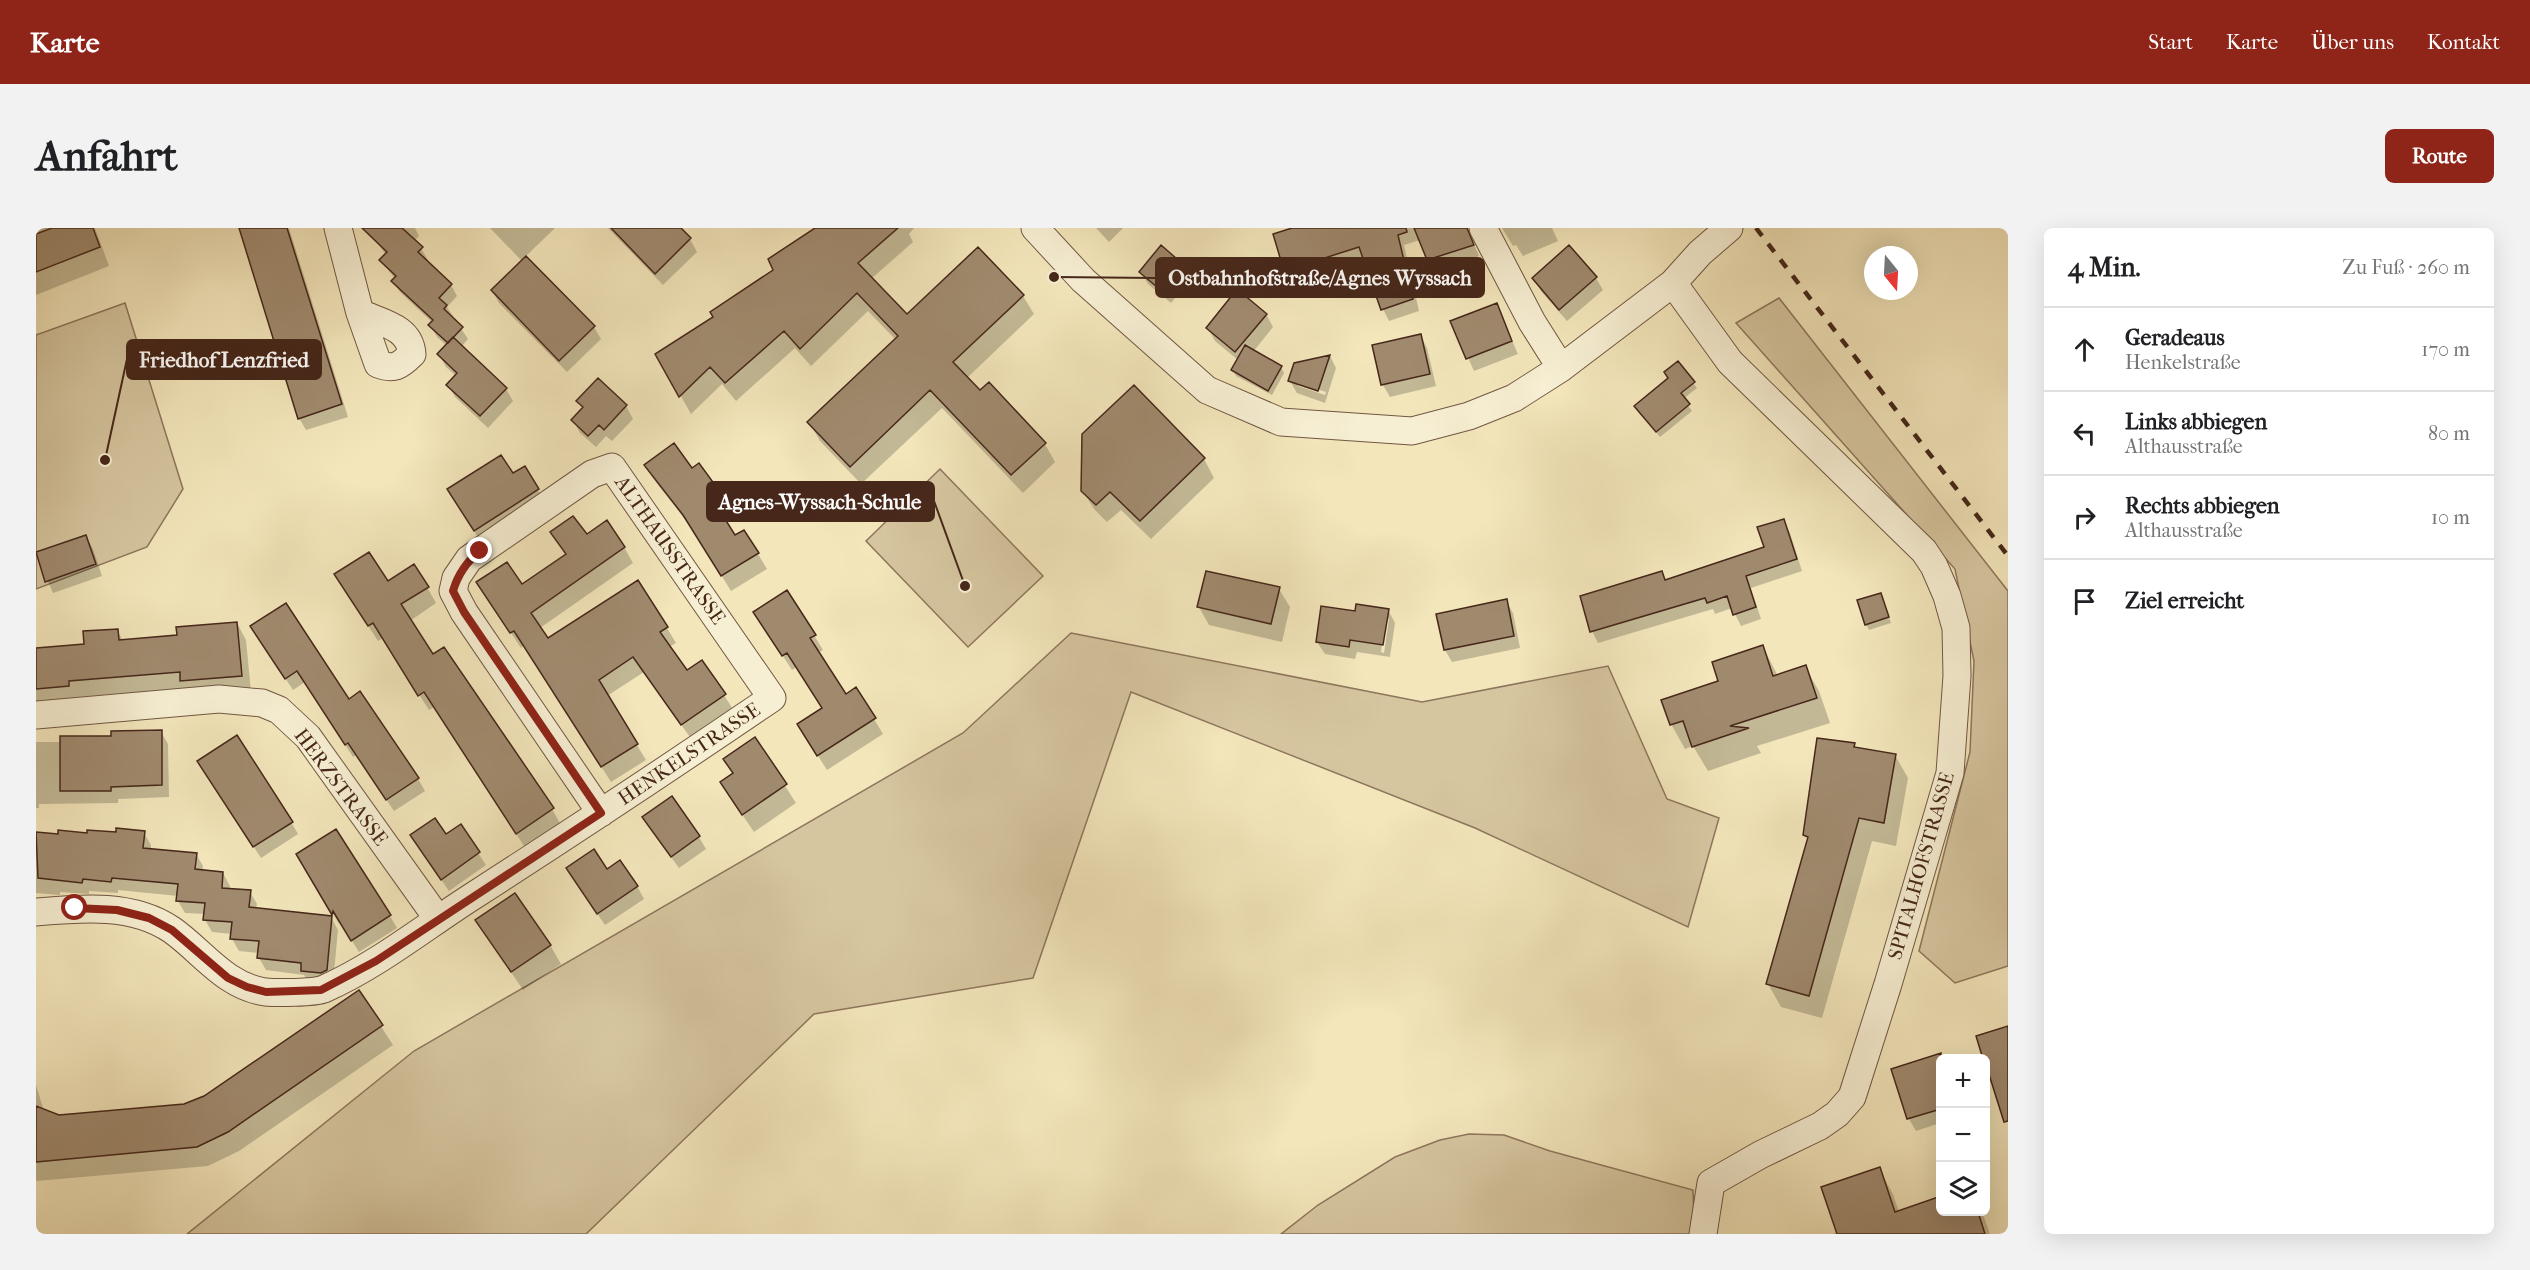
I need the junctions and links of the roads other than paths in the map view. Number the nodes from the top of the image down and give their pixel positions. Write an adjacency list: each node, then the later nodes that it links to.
1 (338, 228): 6 (street)
2 (1035, 228): 7 (street)
3 (1484, 228): 7 (street)
4 (1729, 228): 5 (street)
5 (1673, 282): 7 (street); 13 (street, SPITALHOFSTRASSE)
6 (360, 313)
7 (1561, 368)
8 (772, 698): 10 (street, HENKELSTRASSE); 10 (street, ALTHAUSSTRASSE)
9 (36, 715): 12 (street, HERZSTRASSE)
10 (601, 813): 12 (street, HENKELSTRASSE)
11 (36, 912): 12 (street, HENKELSTRASSE)
12 (438, 919)
13 (1703, 1234)

